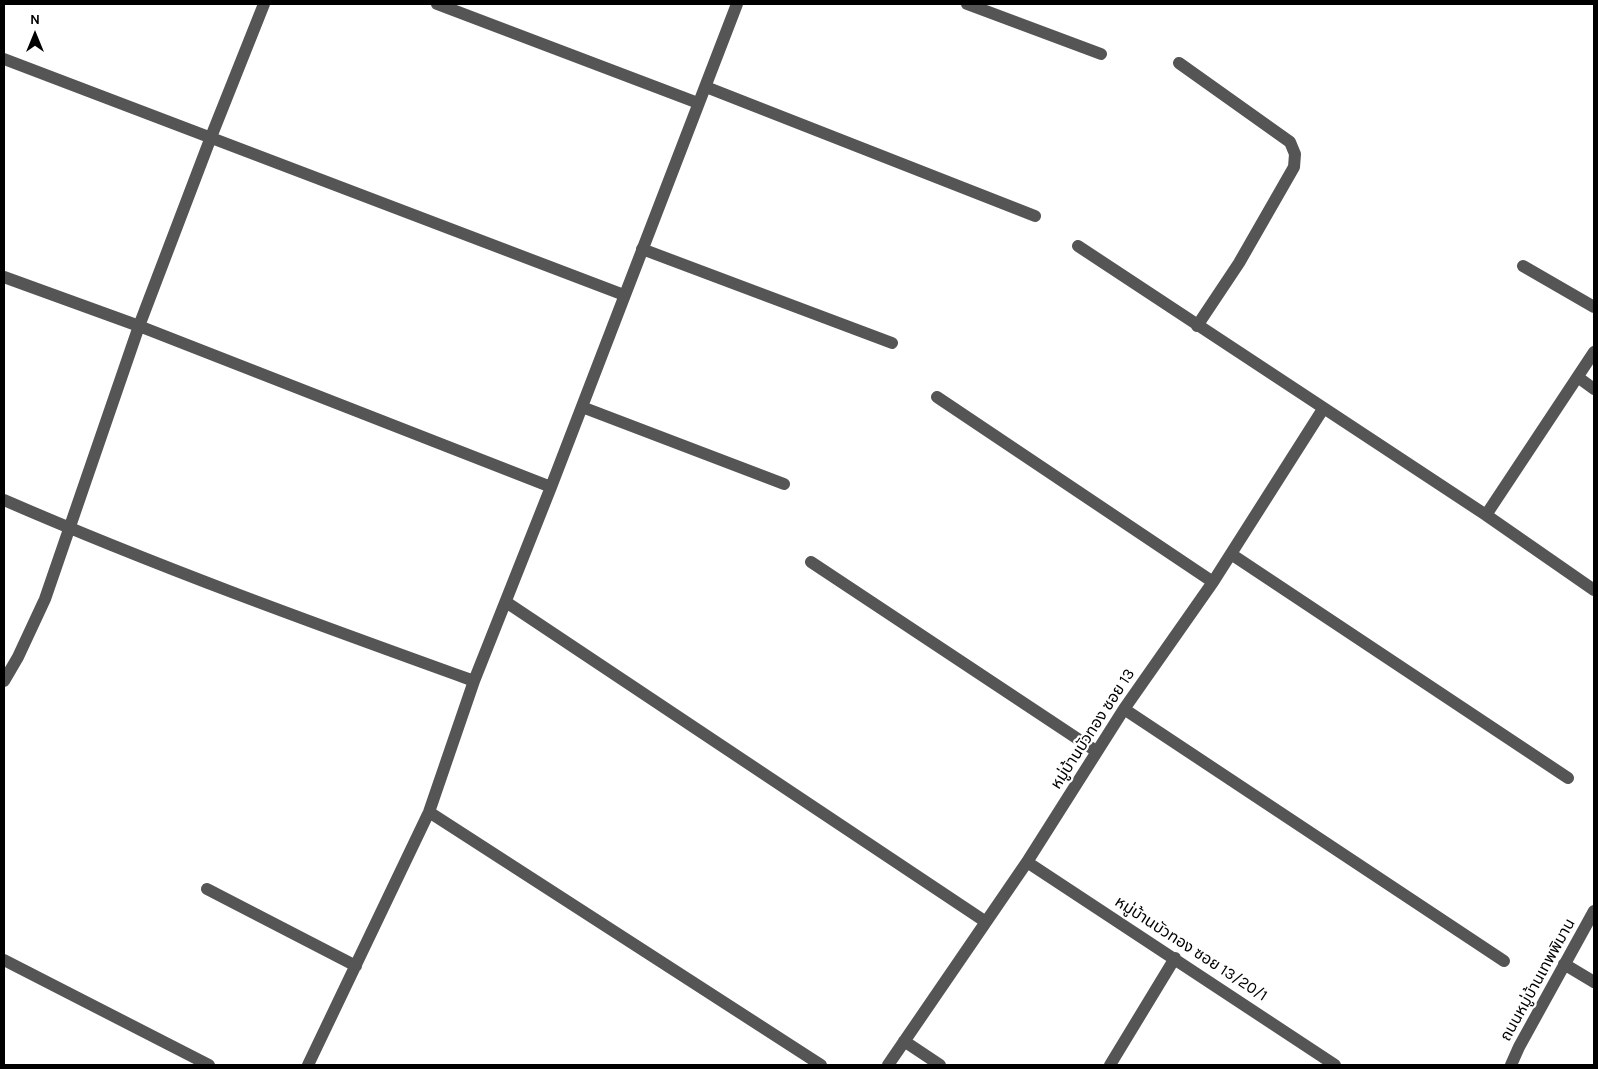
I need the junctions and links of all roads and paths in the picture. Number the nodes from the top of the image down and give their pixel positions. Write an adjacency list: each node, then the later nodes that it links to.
1 (264, 4): 10 (street)
2 (437, 4): 9 (street)
3 (737, 4): 8 (street)
4 (967, 4): 5 (street)
5 (1100, 54)
6 (4, 59): 10 (street)
7 (1180, 63): 19 (street)
8 (706, 87): 9 (street); 11 (street)
9 (698, 103): 13 (street)
10 (211, 137): 16 (street); 18 (street)
11 (1035, 216)
12 (1078, 246): 19 (street)
13 (642, 248): 16 (street); 20 (street)
14 (1523, 266): 17 (street)
15 (4, 277): 18 (street)
16 (624, 295): 25 (street)
17 (1594, 307)
18 (139, 326): 28 (street); 31 (street)
19 (1197, 326): 26 (street)
20 (892, 342)
21 (1594, 352): 22 (street)
22 (1579, 378): 23 (street); 30 (street)
23 (1594, 389)
24 (937, 397): 34 (street)
25 (582, 407): 27 (street); 28 (street)
26 (1323, 409): 30 (street); 32 (street, หมู่บ้านบัวทอง ซอย 13)
27 (784, 484)
28 (552, 487): 36 (street)
29 (4, 500): 31 (street)
30 (1486, 515): 35 (street)
31 (68, 528): 37 (street); 38 (street)
32 (1231, 554): 34 (street, หมู่บ้านบัวทอง ซอย 13); 41 (street)
33 (811, 562): 40 (street)
34 (1213, 582): 39 (street, หมู่บ้านบัวทอง ซอย 13)
35 (1594, 590)
36 (506, 602): 38 (street); 46 (street)
37 (4, 681)
38 (474, 681): 42 (street)
39 (1124, 709): 40 (street, หมู่บ้านบัวทอง ซอย 13); 49 (street)
40 (1096, 751): 43 (street, หมู่บ้านบัวทอง ซอย 13)
41 (1568, 778)
42 (429, 812): 51 (street); 56 (street)
43 (1027, 862): 46 (street, หมู่บ้านบัวทอง ซอย 13); 47 (street, หมู่บ้านบัวทอง ซอย 13/20/1)
44 (207, 888): 51 (street)
45 (1594, 911): 50 (street, ถนนหมู่บ้านเทพพิมาน)
46 (986, 922): 53 (street, หมู่บ้านบัวทอง ซอย 13)
47 (1175, 958): 59 (street); 60 (street, หมู่บ้านบัวทอง ซอย 13/20/1)
48 (4, 960): 54 (street)
49 (1504, 961)
50 (1564, 964): 52 (street); 61 (street, ถนนหมู่บ้านเทพพิมาน)
51 (356, 966): 55 (street)
52 (1594, 982)
53 (904, 1041): 57 (street, หมู่บ้านบัวทอง ซอย 13); 58 (street)
54 (209, 1065)
55 (308, 1065)
56 (821, 1065)
57 (888, 1065)
58 (940, 1065)
59 (1110, 1065)
60 (1336, 1065)
61 (1511, 1065)

